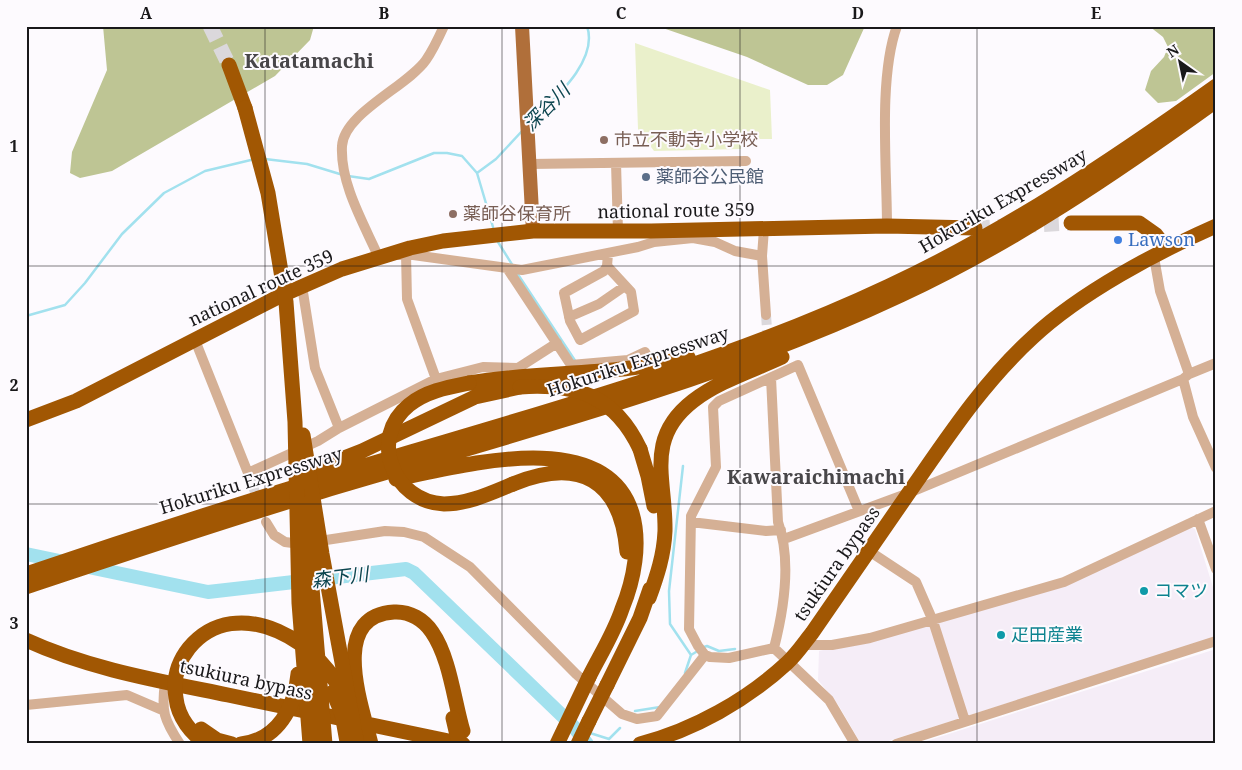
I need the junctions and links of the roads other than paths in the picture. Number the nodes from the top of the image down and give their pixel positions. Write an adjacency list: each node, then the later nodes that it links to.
1 (444, 26): 22 (street)
2 (522, 26): 9 (main road)
3 (897, 26): 11 (street)
4 (229, 65): 33 (highway, bridge)
5 (1216, 86): 27 (highway, Hokuriku Expressway)
6 (1216, 101): 27 (highway, Hokuriku Expressway)
7 (746, 161): 8 (street)
8 (616, 163): 9 (street); 16 (street)
9 (530, 164): 15 (main road)
10 (1071, 223): 18 (highway)
11 (887, 226): 13 (highway, national route 359); 14 (highway, national route 359)
12 (1216, 226): 18 (highway, tsukiura bypass)
13 (764, 228): 17 (highway, national route 359); 21 (street)
14 (975, 228)
15 (533, 231): 16 (highway, national route 359); 22 (highway, national route 359)
16 (618, 231): 17 (highway, national route 359)
17 (656, 236): 20 (street); 21 (street)
18 (1160, 252): 35 (street); 43 (highway, tsukiura bypass)
19 (406, 254): 22 (street); 24 (street); 37 (street)
20 (608, 254): 23 (street); 24 (street)
21 (762, 256): 28 (street)
22 (379, 258): 25 (highway, national route 359)
23 (607, 266): 26 (street); 29 (street)
24 (513, 269): 31 (street)
25 (302, 286): 30 (highway, national route 359); 40 (street)
26 (625, 286): 29 (street); 29 (street)
27 (897, 290): 50 (highway, Hokuriku Expressway); 51 (highway, Hokuriku Expressway); 56 (highway, bridge); 57 (highway)
28 (766, 315)
29 (569, 317)
30 (195, 340): 39 (highway, national route 359); 40 (street)
31 (557, 343): 32 (street); 37 (street)
32 (647, 356)
33 (291, 358): 38 (highway, bridge); 41 (highway, bridge)
34 (1216, 363): 35 (street)
35 (1186, 376): 42 (street); 43 (street)
36 (771, 378): 44 (street); 48 (street); 49 (street)
37 (436, 379): 40 (street)
38 (295, 391): 77 (highway, bridge); 79 (highway, bridge)
39 (26, 420)
40 (339, 428)
41 (297, 465): 75 (highway, bridge); 76 (highway, bridge)
42 (1216, 468)
43 (909, 493): 44 (street); 52 (highway, tsukiura bypass)
44 (859, 511): 49 (street)
45 (1216, 511): 46 (street)
46 (1198, 519): 53 (street); 58 (street)
47 (266, 522): 63 (street)
48 (690, 522): 49 (street); 63 (street)
49 (783, 534): 62 (street)
50 (133, 538): 54 (highway, Hokuriku Expressway); 57 (highway, bridge)
51 (170, 539): 55 (highway, Hokuriku Expressway); 56 (highway)
52 (869, 551): 58 (street); 61 (highway, tsukiura bypass)
53 (1216, 569)
54 (26, 574)
55 (26, 587)
56 (628, 588): 84 (highway, bridge)
57 (649, 598): 85 (highway, bridge)
58 (933, 621): 61 (street); 69 (street)
59 (26, 640): 65 (highway, tsukiura bypass)
60 (1216, 641): 69 (street)
61 (803, 645): 64 (highway, tsukiura bypass)
62 (774, 648): 63 (street); 64 (street)
63 (705, 655)
64 (788, 662): 71 (highway, tsukiura bypass); 86 (street)
65 (166, 683): 67 (street); 70 (highway, tsukiura bypass)
66 (26, 705): 67 (street)
67 (162, 710): 72 (street)
68 (456, 718): 70 (highway); 82 (highway, bridge); 83 (highway)
69 (965, 722): 87 (street)
70 (371, 725): 80 (highway); 81 (highway); 82 (highway, tsukiura bypass)
71 (641, 743)
72 (180, 744)
73 (207, 744): 79 (highway, bridge)
74 (232, 744): 78 (highway, bridge)
75 (241, 744)
76 (310, 744)
77 (325, 744)
78 (347, 744)
79 (356, 744)
80 (371, 744)
81 (380, 744)
82 (461, 744)
83 (468, 744)
84 (556, 744)
85 (580, 744)
86 (855, 744)
87 (896, 744)

